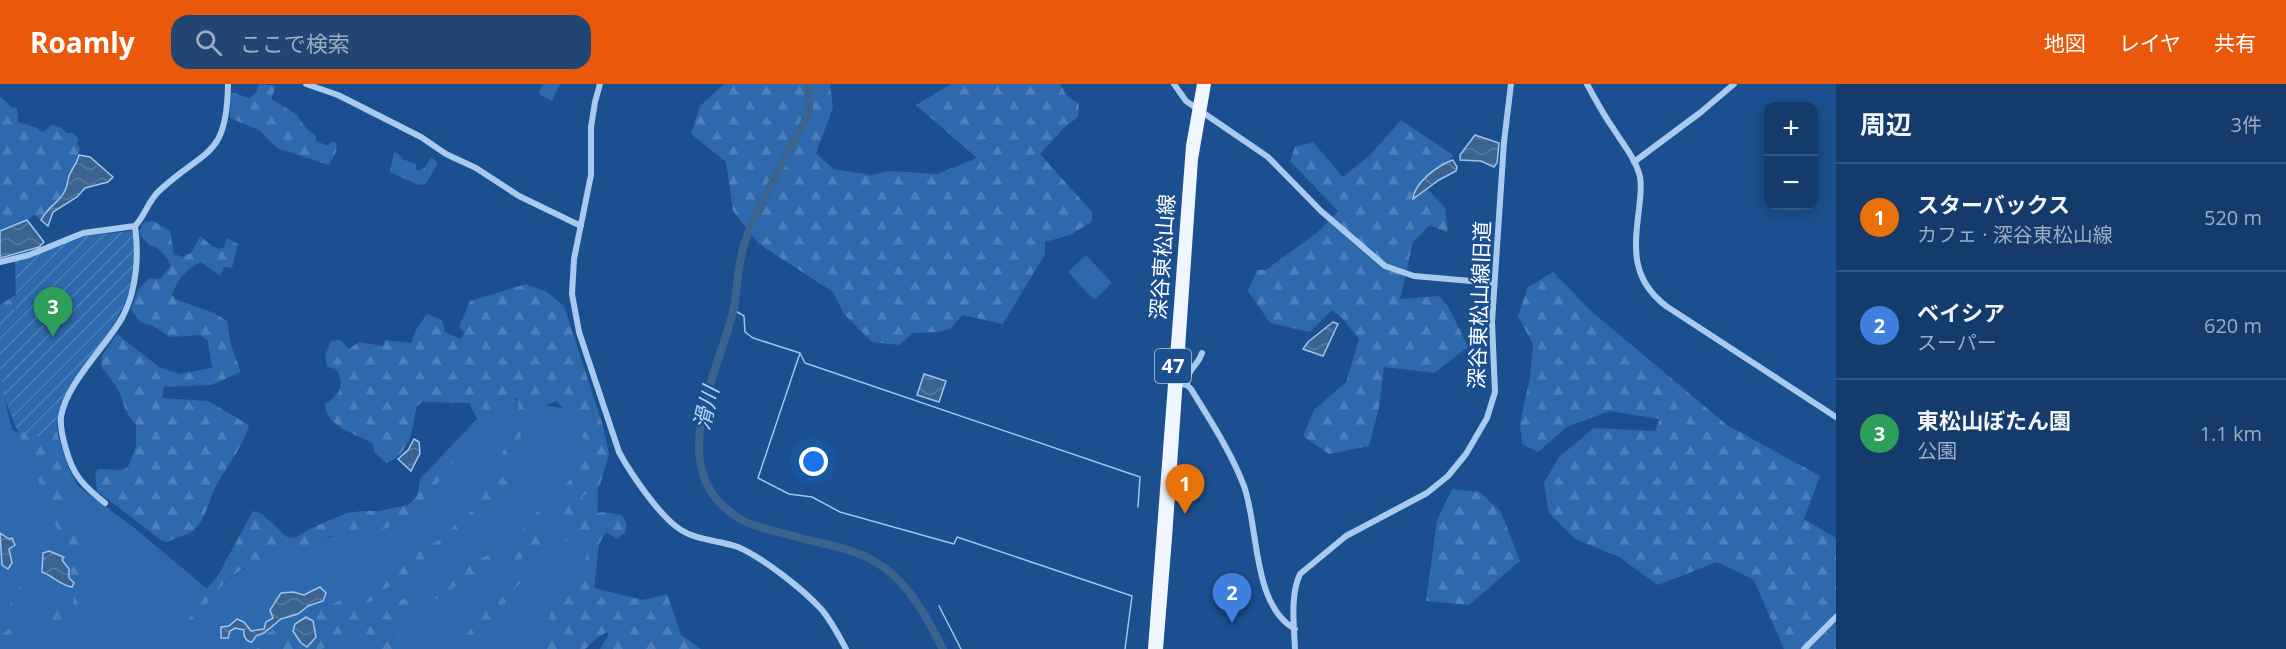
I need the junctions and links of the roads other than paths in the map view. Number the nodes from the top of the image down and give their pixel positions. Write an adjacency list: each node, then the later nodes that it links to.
1 (228, 84): 12 (street)
2 (306, 84): 13 (street)
3 (600, 84): 13 (street)
4 (1174, 84): 10 (street)
5 (1201, 84): 10 (main road, 深谷東松山線 / 47)
6 (1207, 84): 10 (main road, 深谷東松山線 / 47)
7 (1511, 84): 15 (street, 深谷東松山線旧道)
8 (1587, 84): 11 (street)
9 (1734, 84): 11 (street)
10 (1198, 109): 15 (street); 17 (main road, 深谷東松山線 / 47)
11 (1634, 162): 18 (street)
12 (135, 226): 14 (street); 19 (street)
13 (581, 226): 22 (street)
14 (0, 262)
15 (1494, 283): 21 (street, 深谷東松山線旧道)
16 (1202, 353): 17 (street)
17 (1179, 384): 21 (street); 23 (main road, 深谷東松山線 / 47); 24 (main road, 深谷東松山線 / 47)
18 (1836, 417)
19 (105, 503)
20 (1836, 617): 26 (street)
21 (1294, 629): 25 (street, 深谷東松山線旧道)
22 (846, 649)
23 (1152, 649)
24 (1159, 649)
25 (1295, 649)
26 (1804, 649)

